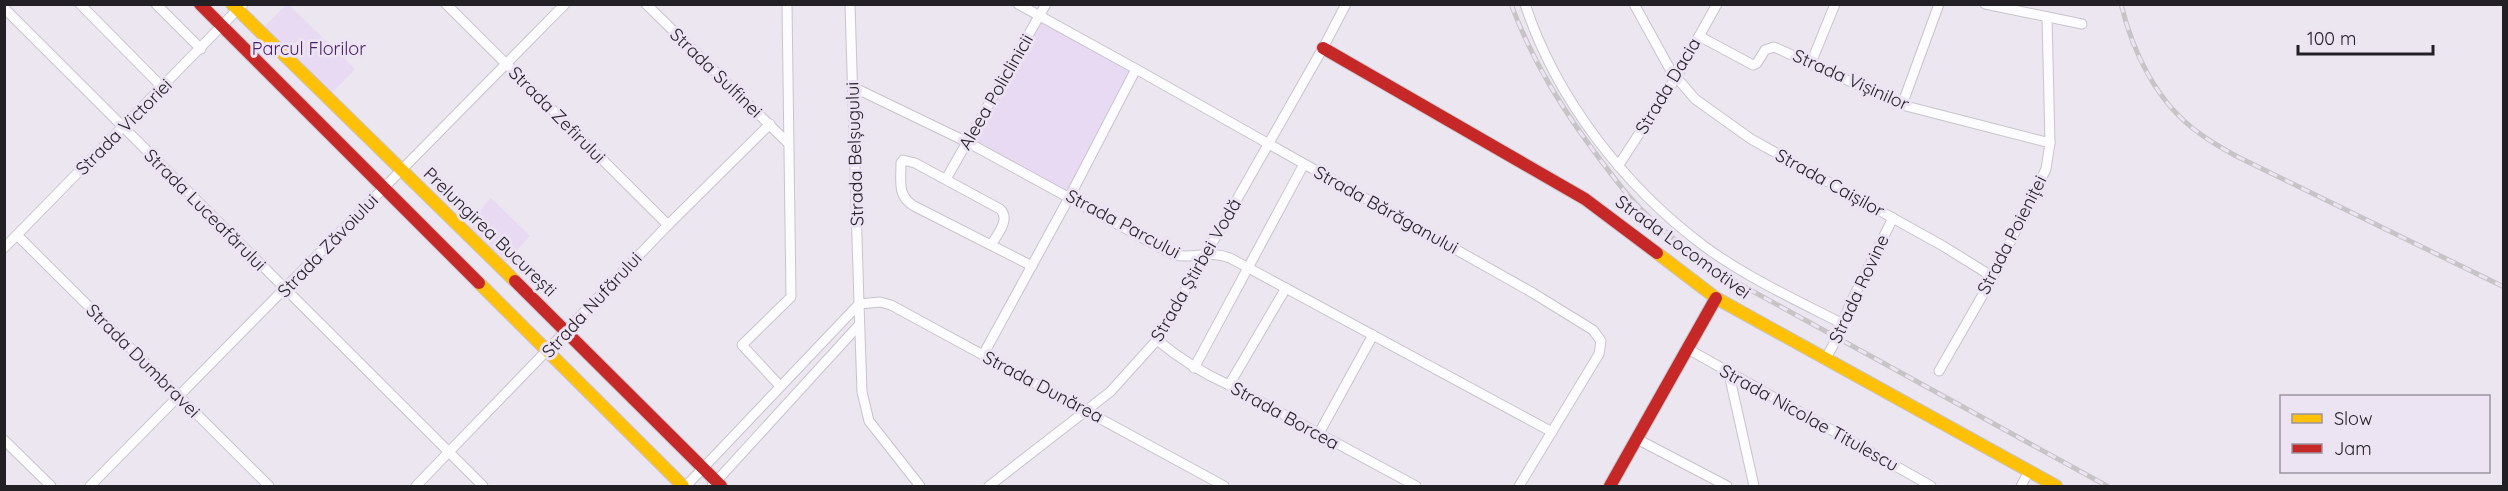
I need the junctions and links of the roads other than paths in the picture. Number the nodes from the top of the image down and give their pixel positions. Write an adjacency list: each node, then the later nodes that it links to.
1 (80, 4): 32 (street)
2 (156, 4): 26 (street)
3 (200, 4): 23 (main road)
4 (446, 4): 28 (street, Strada Zefirului)
5 (565, 4): 28 (street, Strada Zăvoiului)
6 (646, 4): 34 (street, Strada Sulfinei)
7 (787, 4): 36 (street)
8 (850, 4): 31 (street, Strada Belșugului)
9 (1018, 4): 20 (street, Strada Bărăganului)
10 (1046, 4): 20 (street, Aleea Policlinicii)
11 (1346, 4): 25 (street, Strada Știrbei Vodă)
12 (1525, 4): 41 (street, Strada Locomotivei)
13 (1634, 4): 30 (street, Strada Caișilor)
14 (1717, 4): 24 (street, Strada Dacia)
15 (1835, 4): 27 (street)
16 (1940, 4): 33 (street)
17 (1985, 4): 21 (street)
18 (238, 6): 23 (street, Strada Victoriei); 42 (main road, Prelungirea București)
19 (4, 8): 35 (street, Strada Luceafărului)
20 (1039, 17): 29 (street, Strada Bărăganului); 37 (street, Aleea Policlinicii)
21 (2047, 17): 22 (street); 38 (street, Strada Poieniței)
22 (2082, 24)
23 (222, 27): 26 (street, Strada Victoriei); 44 (main road)
24 (1699, 36): 27 (street, Strada Vișinilor); 30 (street, Strada Dacia)
25 (1323, 48): 39 (street, Strada Știrbei Vodă); 57 (main road, Strada Locomotivei)
26 (201, 49): 32 (street, Strada Victoriei)
27 (1811, 63): 33 (street, Strada Vișinilor)
28 (506, 64): 42 (street, Strada Zăvoiului); 47 (street, Strada Zefirului)
29 (1136, 69): 39 (street, Strada Bărăganului); 45 (street)
30 (1677, 76): 41 (street, Strada Dacia); 46 (street, Strada Caișilor)
31 (853, 87): 37 (street, Strada Parcului); 58 (street, Strada Belșugului)
32 (163, 88): 35 (street, Strada Victoriei)
33 (1902, 105): 38 (street, Strada Vișinilor)
34 (770, 124): 36 (street, Strada Sulfinei); 47 (street, Strada Nufărului)
35 (123, 128): 48 (street, Strada Victoriei); 56 (street, Strada Luceafărului)
36 (787, 141): 71 (street)
37 (967, 142): 43 (street, Aleea Policlinicii); 45 (street, Strada Parcului)
38 (2050, 143): 54 (street, Strada Poieniței)
39 (1268, 144): 40 (street, Strada Bărăganului); 51 (street, Strada Știrbei Vodă)
40 (1304, 164): 53 (street); 75 (street, Strada Bărăganului)
41 (1618, 166): 59 (street, Strada Locomotivei)
42 (400, 171): 44 (street, Strada Zăvoiului); 61 (main road, Prelungirea București)
43 (946, 179): 49 (street); 49 (street)
44 (384, 189): 56 (street, Strada Zăvoiului); 65 (main road)
45 (1070, 196): 51 (street, Strada Parcului); 52 (street)
46 (1893, 218): 54 (street, Strada Caișilor); 59 (street, Strada Rovine)
47 (668, 225): 61 (street, Strada Nufărului)
48 (17, 236): 50 (street, Strada Victoriei); 73 (street, Strada Dumbravei)
49 (991, 245): 52 (street)
50 (4, 248)
51 (1207, 253): 53 (street, Strada Parcului); 63 (street, Strada Știrbei Vodă)
52 (1032, 266): 66 (street)
53 (1248, 268): 55 (street, Strada Parcului); 68 (street)
54 (1993, 277): 69 (street, Strada Poieniței)
55 (1286, 288): 62 (street, Strada Parcului); 72 (street)
56 (285, 290): 73 (street, Strada Zăvoiului); 79 (street, Strada Luceafărului)
57 (1716, 298): 64 (main road); 67 (main road, Strada Locomotivei)
58 (858, 304): 60 (street, Strada Belșugului); 66 (street, Strada Dunărea); 71 (street)
59 (1843, 324): 67 (street, Strada Rovine)
60 (860, 325): 82 (street); 89 (street, Strada Belșugului)
61 (567, 331): 65 (street, Strada Nufărului); 80 (main road, Prelungirea București)
62 (1373, 335): 75 (street, Strada Parcului); 76 (street)
63 (1158, 340): 68 (street, Strada Borcea); 74 (street, Strada Știrbei Vodă)
64 (1688, 349): 70 (street, Strada Nicolae Titulescu); 77 (main road)
65 (548, 352): 79 (street, Strada Nufărului); 88 (main road)
66 (983, 355): 74 (street, Strada Dunărea)
67 (1825, 360): 81 (main road, Strada Locomotivei)
68 (1194, 368): 72 (street, Strada Borcea)
69 (1939, 371)
70 (1730, 374): 96 (street); 97 (street, Strada Nicolae Titulescu)
71 (780, 386): 80 (street)
72 (1229, 386): 76 (street, Strada Borcea)
73 (178, 397): 84 (street, Strada Zăvoiului); 85 (street, Strada Dumbravei)
74 (1086, 410): 90 (street, Strada Știrbei Vodă); 91 (street, Strada Dunărea)
75 (1552, 432): 93 (street, Strada Bărăganului)
76 (1318, 435): 92 (street, Strada Borcea)
77 (1637, 439): 94 (main road); 95 (street)
78 (4, 440): 83 (street)
79 (449, 453): 86 (street, Strada Nufărului); 87 (street, Strada Luceafărului)
80 (704, 468): 82 (main road, Prelungirea București); 88 (street)
81 (2029, 471): 98 (street); 99 (main road, Strada Locomotivei)
82 (716, 485)
83 (51, 486)
84 (90, 486)
85 (268, 486)
86 (416, 486)
87 (483, 486)
88 (684, 486)
89 (920, 486)
90 (989, 486)
91 (1224, 486)
92 (1416, 486)
93 (1519, 486)
94 (1610, 486)
95 (1727, 486)
96 (1754, 486)
97 (1931, 486)
98 (2021, 486)
99 (2056, 486)

